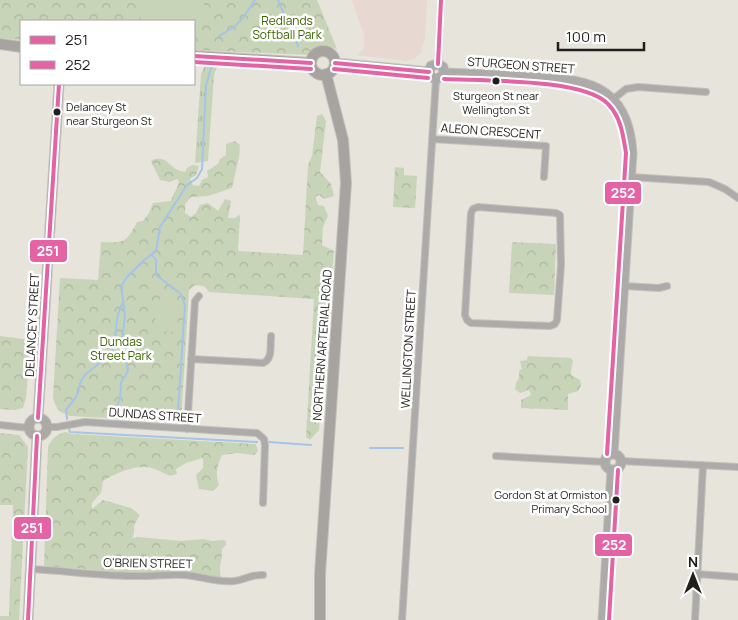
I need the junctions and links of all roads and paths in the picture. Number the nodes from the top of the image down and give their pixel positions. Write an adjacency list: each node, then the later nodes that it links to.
1 (441, 0): 7 (street)
2 (0, 44): 3 (main road)
3 (20, 47)
4 (195, 56): 6 (main road)
5 (335, 62): 6 (main road); 8 (street); 10 (main road)
6 (312, 63): 10 (main road)
7 (438, 64): 8 (street); 9 (street)
8 (429, 72): 11 (street)
9 (444, 73): 11 (street); 14 (street, STURGEON STREET)
10 (326, 74): 43 (main road, NORTHERN ARTERIAL ROAD)
11 (436, 79): 15 (street, WELLINGTON STREET)
12 (59, 85): 25 (main road, DELANCEY STREET)
13 (706, 92): 14 (street)
14 (612, 100): 17 (street)
15 (432, 139): 16 (street, ALEON CRESCENT); 44 (street, WELLINGTON STREET)
16 (544, 177)
17 (631, 177): 18 (street); 20 (street)
18 (738, 198)
19 (473, 209): 19 (street)
20 (624, 286): 21 (street); 32 (street)
21 (667, 286)
22 (199, 296): 24 (street)
23 (271, 336): 24 (street)
24 (191, 359): 29 (street)
25 (38, 418): 27 (main road); 28 (main road)
26 (0, 425): 28 (street)
27 (47, 427): 29 (street, DUNDAS STREET); 30 (main road)
28 (29, 428): 30 (main road)
29 (187, 429): 37 (street, DUNDAS STREET)
30 (37, 436): 38 (main road)
31 (496, 456): 33 (street)
32 (617, 457): 33 (street); 34 (street); 36 (street)
33 (605, 462): 36 (street)
34 (703, 465): 35 (street); 39 (street)
35 (738, 467)
36 (612, 470): 45 (street)
37 (263, 503)
38 (31, 568): 40 (street, O'BRIEN STREET); 42 (main road)
39 (697, 574): 41 (street); 46 (street)
40 (263, 575)
41 (738, 577)
42 (28, 620)
43 (320, 620)
44 (402, 620)
45 (603, 620)
46 (695, 620)

